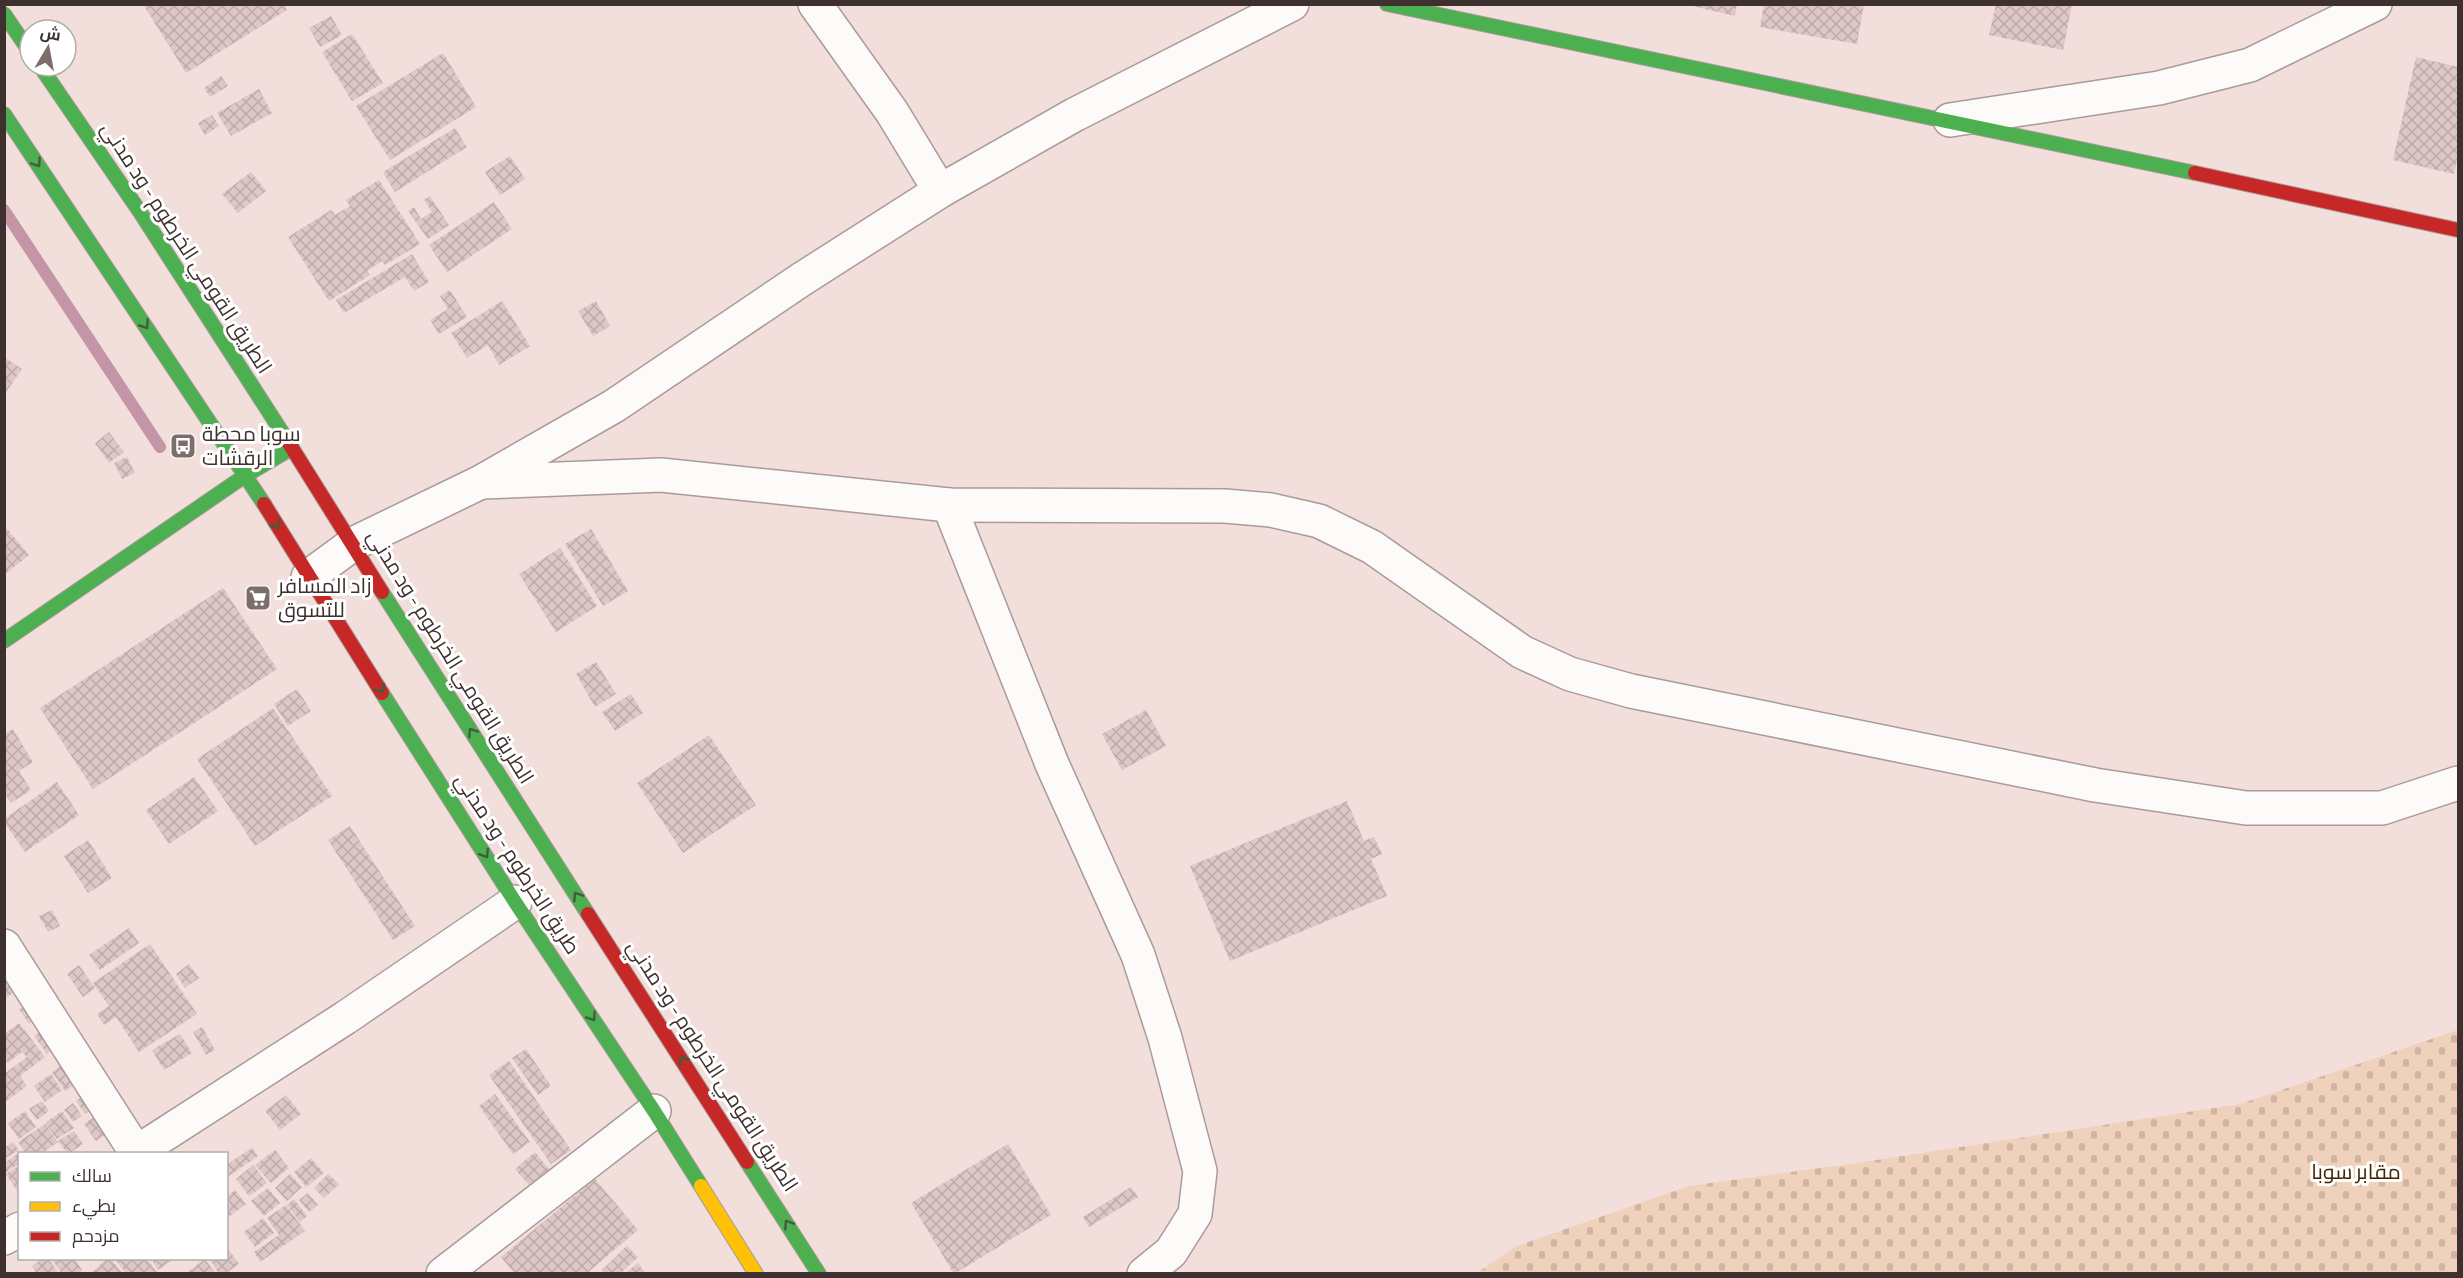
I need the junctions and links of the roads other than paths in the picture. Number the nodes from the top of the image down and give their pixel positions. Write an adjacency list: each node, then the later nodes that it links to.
1 (815, 4): 10 (street)
2 (1292, 4): 10 (street)
3 (1387, 4): 9 (main road)
4 (2375, 4): 9 (street)
5 (4, 14): 6 (main road)
6 (18, 34)
7 (48, 78): 12 (main road, الطريق القومي الخرطوم - ود مدني)
8 (4, 114): 13 (main road, one-way to 13)
9 (1948, 120): 11 (main road)
10 (940, 191): 14 (street)
11 (2458, 230)
12 (292, 448): 13 (main road); 16 (main road, الطريق القومي الخرطوم - ود مدني)
13 (246, 475): 17 (main road, طريق الخرطوم - ود مدني, one-way to 17); 18 (main road)
14 (481, 482): 15 (street); 16 (street)
15 (949, 505): 19 (street); 30 (street)
16 (353, 544): 17 (street); 29 (main road, الطريق القومي الخرطوم - ود مدني, one-way to 16)
17 (308, 577): 20 (main road, طريق الخرطوم - ود مدني, one-way to 20)
18 (4, 641)
19 (2458, 783)
20 (515, 902): 22 (main road, طريق الخرطوم - ود مدني, one-way to 22); 24 (street)
21 (4, 946): 23 (street)
22 (654, 1112): 27 (street); 28 (main road, طريق الخرطوم - ود مدني)
23 (134, 1152)
24 (137, 1152)
25 (18, 1229): 26 (street)
26 (4, 1238)
27 (443, 1274)
28 (756, 1274)
29 (819, 1274)
30 (1144, 1274)

